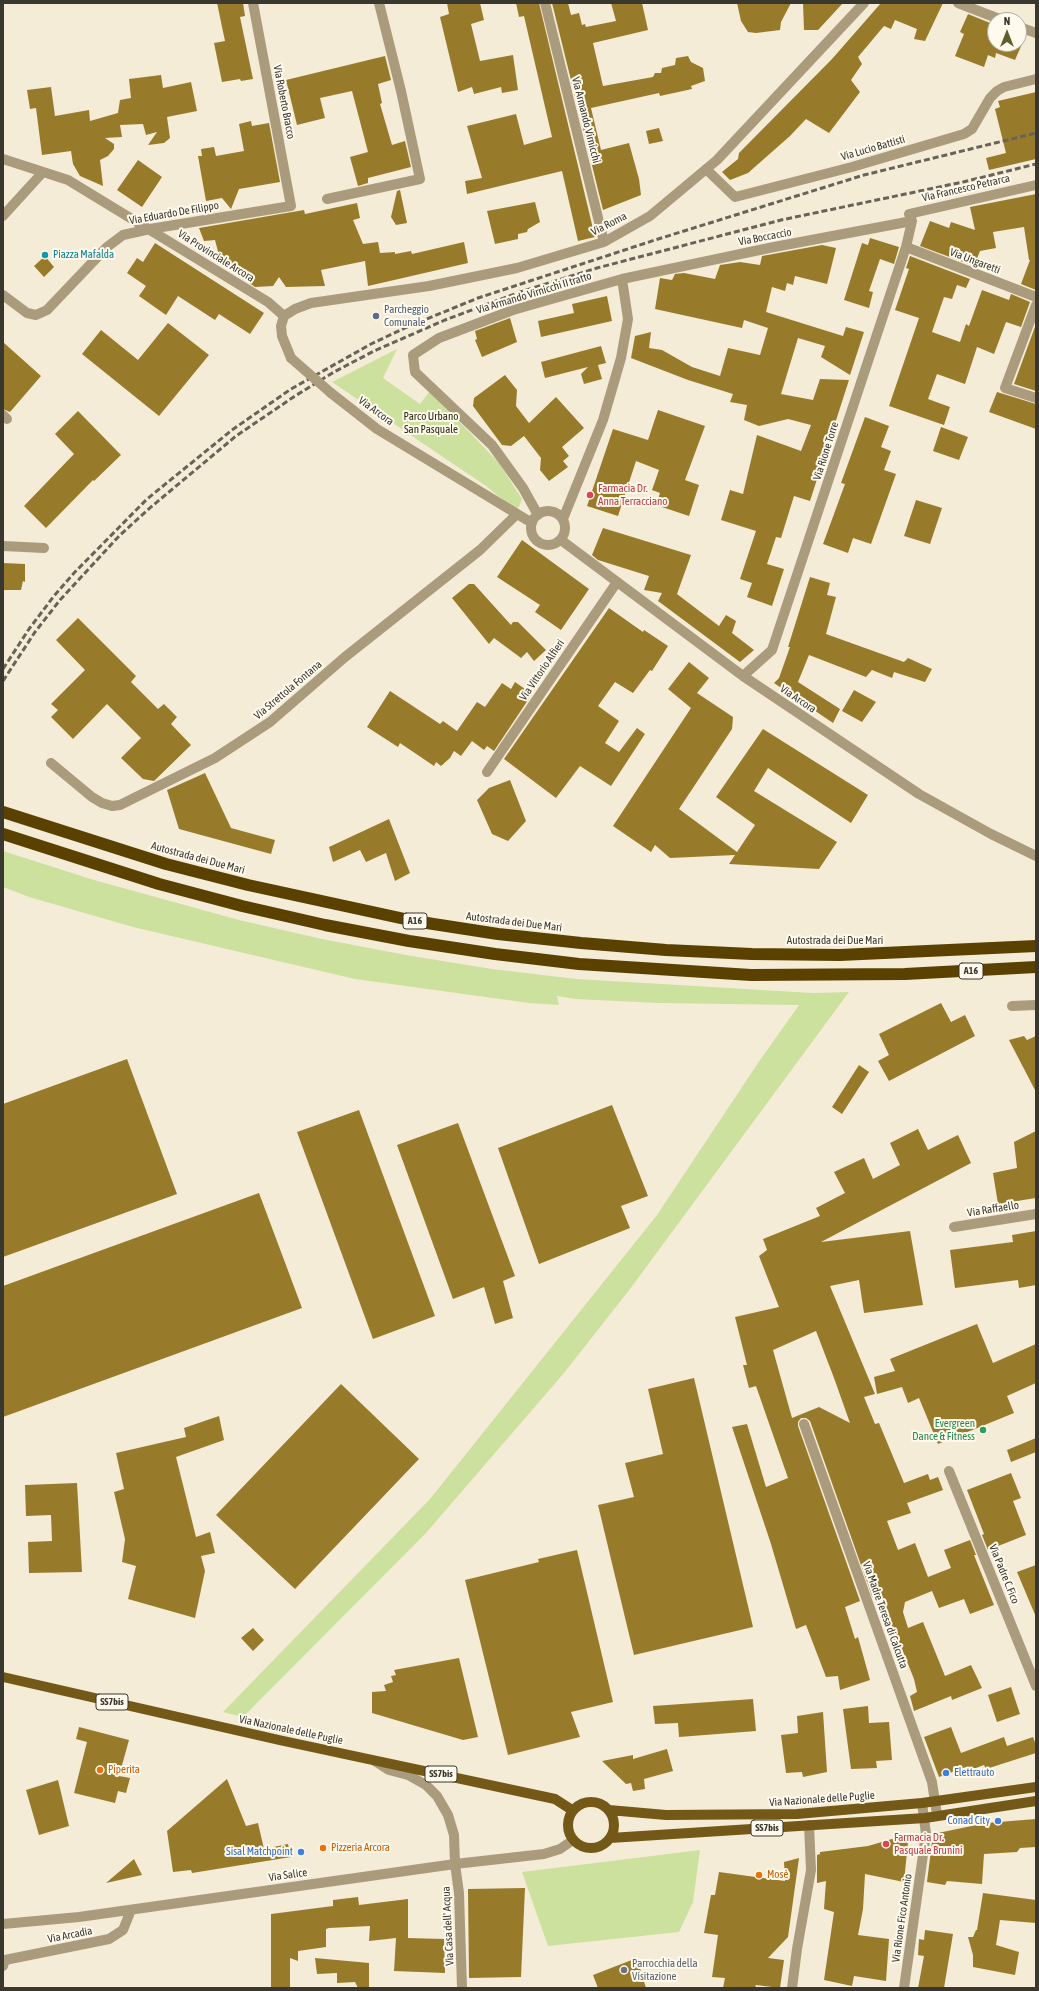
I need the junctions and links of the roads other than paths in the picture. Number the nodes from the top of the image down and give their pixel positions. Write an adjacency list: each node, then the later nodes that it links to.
1 (253, 3): 13 (street, Via Roberto Bracco)
2 (379, 3): 12 (street)
3 (545, 3): 17 (street, Via Armando Virnicchi)
4 (864, 3): 9 (street, Via Roma)
5 (958, 3): 6 (street)
6 (987, 14)
7 (1036, 79): 9 (street, Via Lucio Battisti)
8 (3, 159): 10 (street, Via Provinciale Arcora)
9 (706, 168): 17 (street, Via Roma)
10 (43, 172): 14 (street); 16 (street, Via Provinciale Arcora)
11 (1036, 185): 15 (street, Via Francesco Petrarca)
12 (327, 199)
13 (291, 206): 16 (street, Via Eduardo De Filippo)
14 (3, 216)
15 (912, 221): 18 (street, Via Rione Torre); 19 (street, Via Boccaccio)
16 (150, 229): 20 (street, Via Eduardo De Filippo); 23 (street, Via Provinciale Arcora)
17 (604, 242): 23 (street, Via Roma)
18 (906, 247): 21 (street, Via Ungaretti); 33 (street, Via Rione Torre)
19 (622, 278): 26 (street, Via Armando Virnicchi II tratto); 27 (street)
20 (3, 294)
21 (1036, 297)
22 (1036, 305): 24 (street)
23 (284, 316): 25 (street, Via Arcora, bridge)
24 (1036, 398)
25 (517, 514): 28 (street, Via Arcora); 34 (street, Via Strettola Fontana)
26 (538, 515): 27 (street); 28 (street)
27 (563, 519): 29 (street)
28 (532, 523): 29 (street)
29 (561, 540): 32 (street, Via Arcora)
30 (3, 546): 31 (street)
31 (44, 548)
32 (617, 582): 33 (street, Via Arcora); 35 (street, Via Vittorio Alfieri)
33 (743, 676): 38 (street, Via Arcora)
34 (51, 763)
35 (487, 772)
36 (3, 812): 39 (highway, Autostrada dei Due Mari / A16)
37 (3, 834): 40 (highway, A16)
38 (1036, 856)
39 (1036, 946)
40 (1036, 967)
41 (1036, 1005): 42 (street)
42 (1012, 1006)
43 (1036, 1214): 44 (street, Via Raffaello)
44 (954, 1227)
45 (804, 1424): 51 (street, Via Madre Teresa di Calcutta)
46 (949, 1471): 48 (street, Via Padre C.Fico)
47 (3, 1677): 49 (main road, Via Nazionale delle Puglie / SS7bis)
48 (1036, 1686)
49 (371, 1759): 54 (main road, Via Nazionale delle Puglie / SS7bis); 61 (street, Via Casa dell' Acqua)
50 (1036, 1787): 51 (main road, Via Nazionale delle Puglie / SS7bis)
51 (934, 1800): 53 (main road, Via Nazionale delle Puglie / SS7bis); 56 (street, Via Madre Teresa di Calcutta)
52 (1036, 1801): 56 (main road, SS7bis)
53 (922, 1803): 55 (main road, Via Nazionale delle Puglie / SS7bis); 57 (street, Via Rione Fico Antonio)
54 (572, 1810): 55 (main road, SS7bis); 60 (main road)
55 (609, 1810): 59 (main road)
56 (937, 1815): 57 (main road, SS7bis)
57 (925, 1818): 58 (main road, SS7bis); 67 (street, Via Rione Fico Antonio)
58 (809, 1825): 59 (main road, SS7bis); 66 (street)
59 (610, 1838): 60 (main road, SS7bis)
60 (573, 1840): 61 (street, Via Salice)
61 (455, 1864): 62 (street, Via Salice); 65 (street, Via Casa dell' Acqua)
62 (131, 1910): 63 (street, Via Salice); 64 (street, Via Arcadia)
63 (3, 1924)
64 (3, 1966)
65 (462, 1988)
66 (792, 1988)
67 (904, 1988)

